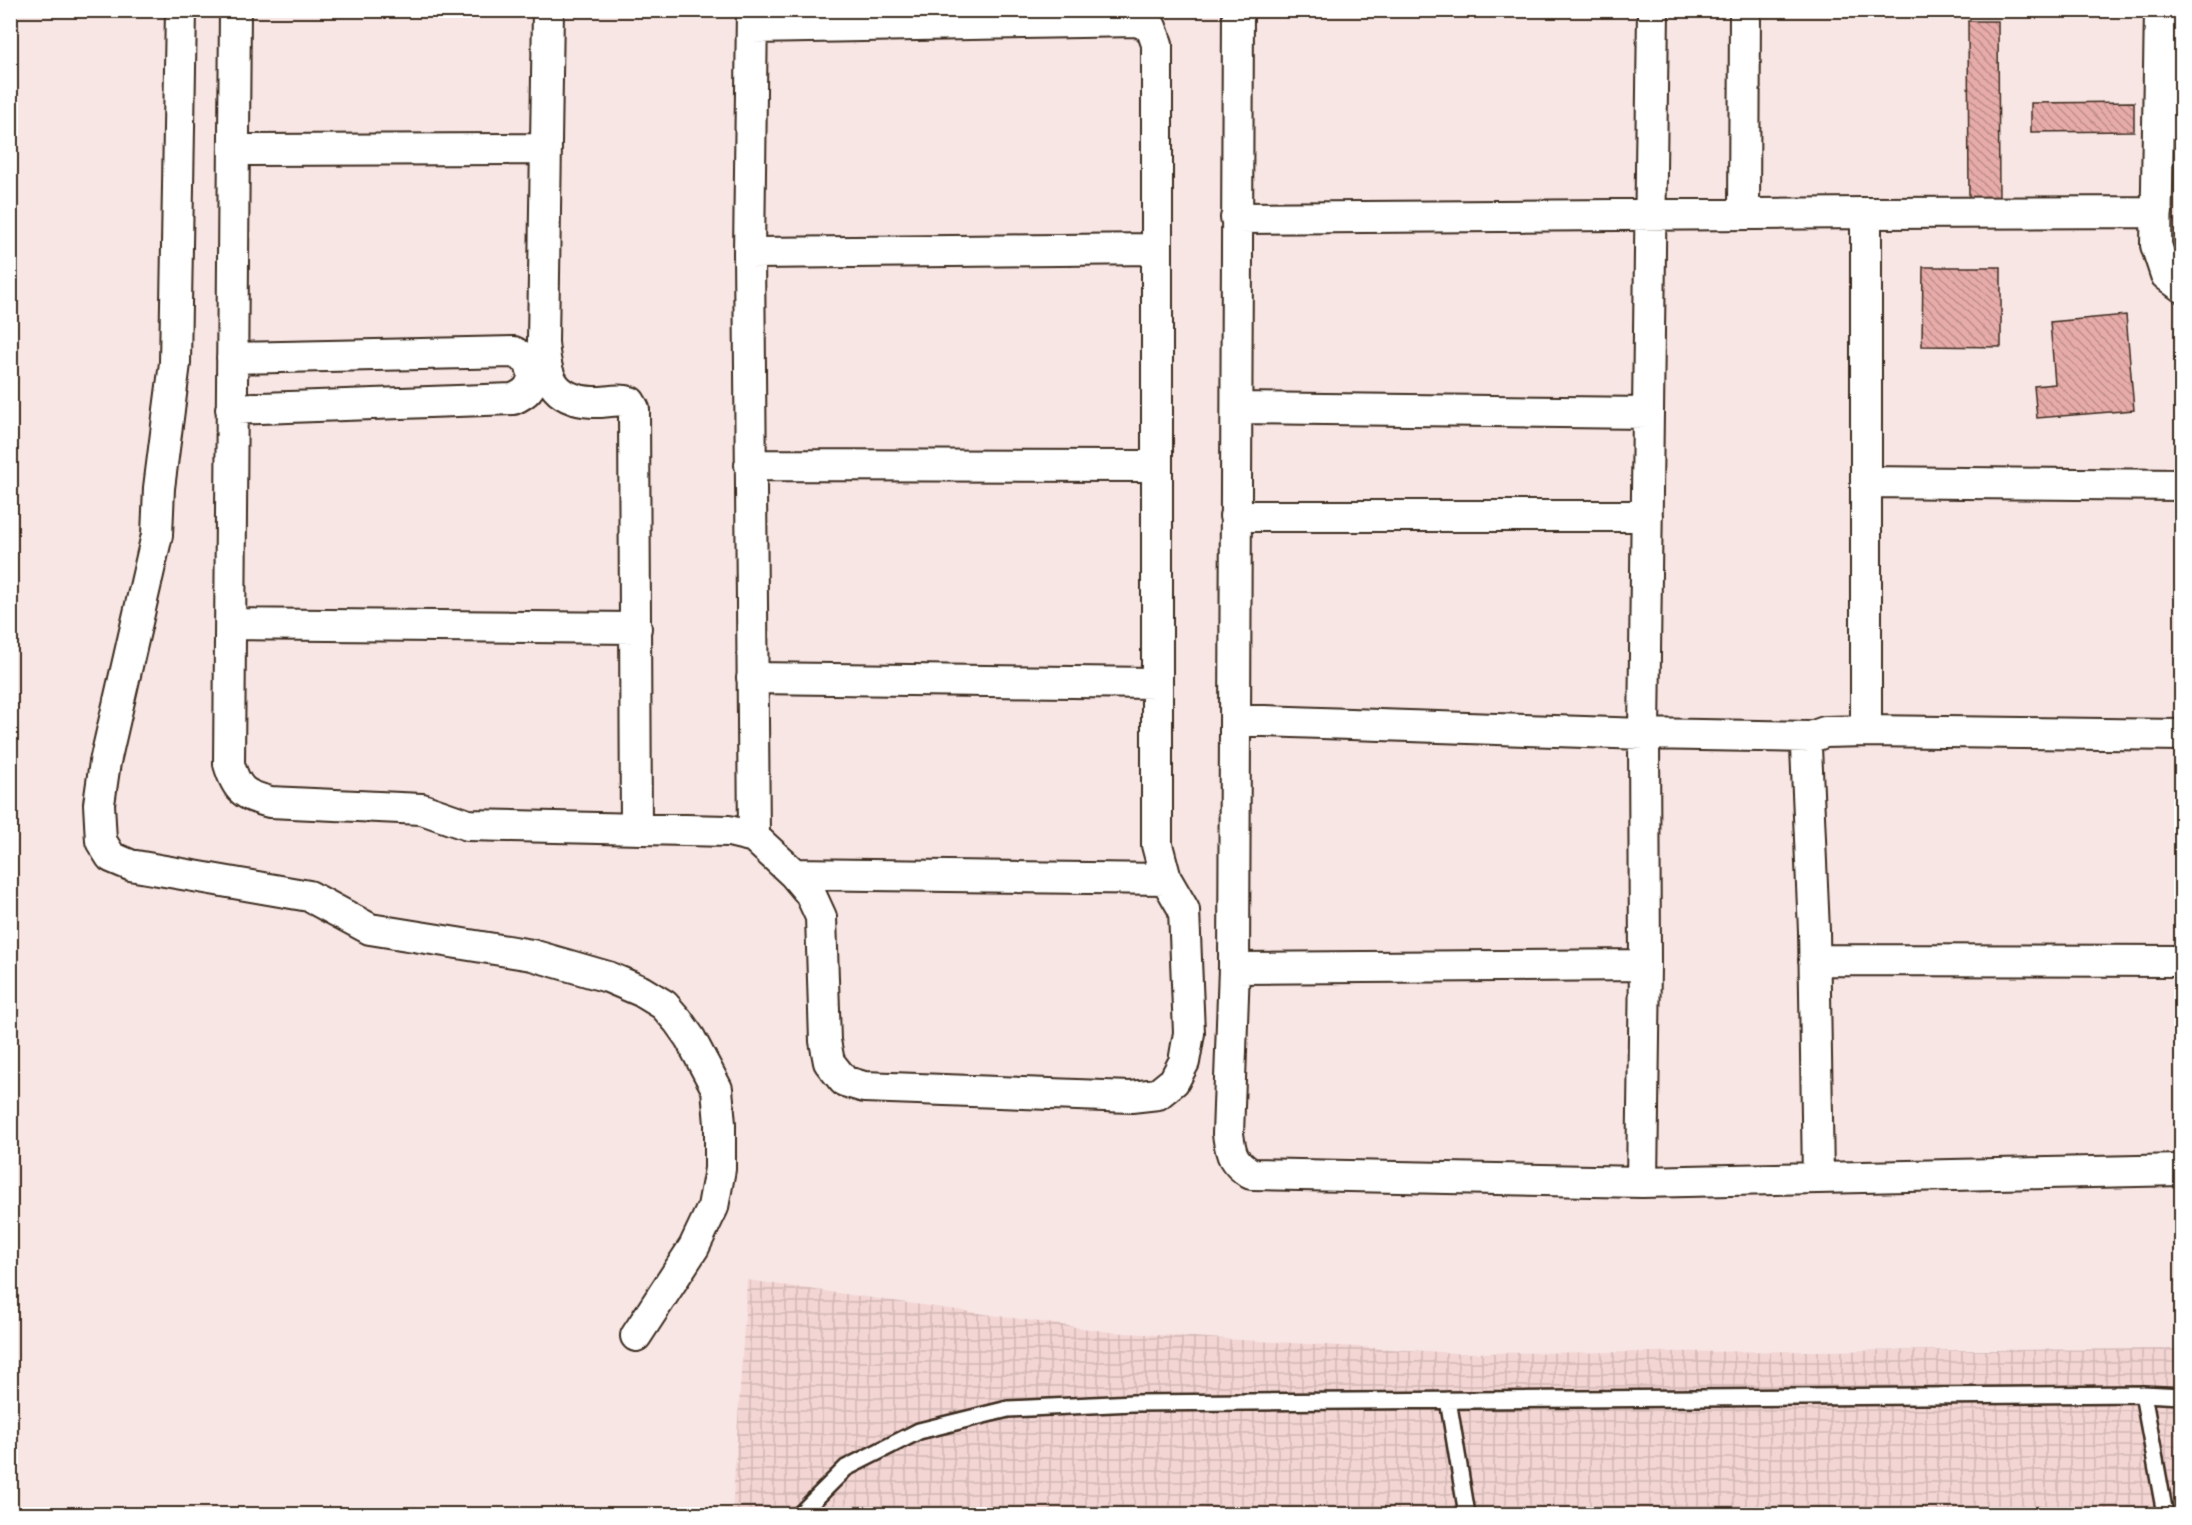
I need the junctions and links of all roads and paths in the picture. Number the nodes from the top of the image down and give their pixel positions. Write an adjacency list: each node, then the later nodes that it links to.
1 (181, 10): 51 (street)
2 (235, 10): 11 (street)
3 (548, 10): 10 (street)
4 (1238, 10): 16 (street)
5 (1653, 10): 15 (street)
6 (1745, 10): 12 (street)
7 (2160, 10): 14 (street)
8 (980, 17): 9 (street); 17 (street)
9 (752, 19): 18 (street)
10 (546, 149): 11 (street); 21 (street)
11 (234, 150): 20 (street)
12 (1744, 213): 13 (street); 15 (street)
13 (1866, 213): 14 (street); 27 (street)
14 (2157, 213): 19 (street)
15 (1650, 216): 16 (street); 24 (street)
16 (1236, 218): 22 (street)
17 (1157, 249): 18 (street); 26 (street)
18 (749, 253): 25 (street)
19 (2181, 287)
20 (232, 358): 21 (street); 23 (street)
21 (541, 373): 23 (street); 32 (street)
22 (1237, 408): 24 (street); 29 (street)
23 (231, 409): 31 (street)
24 (1648, 413): 30 (street)
25 (750, 465): 26 (street); 33 (street)
26 (1156, 466): 34 (street)
27 (1866, 482): 28 (street); 36 (street)
28 (2181, 485)
29 (1235, 516): 30 (street); 35 (street)
30 (1647, 516): 37 (street)
31 (231, 624): 32 (street); 40 (street)
32 (636, 628): 40 (street)
33 (752, 678): 34 (street); 41 (street)
34 (1156, 683): 43 (street)
35 (1235, 720): 37 (street); 47 (street)
36 (1866, 731): 38 (street); 39 (street)
37 (1644, 734): 39 (street); 46 (street)
38 (2181, 735)
39 (1811, 737): 44 (street)
40 (636, 829): 41 (street)
41 (754, 837): 42 (street)
42 (794, 874): 43 (street); 43 (street)
43 (1166, 879)
44 (1814, 960): 45 (street); 49 (street)
45 (2181, 961)
46 (1645, 965): 47 (street); 50 (street)
47 (1234, 968): 50 (street)
48 (2181, 1170): 49 (street)
49 (1818, 1178): 50 (street)
50 (1642, 1182)
51 (636, 1336)
52 (2143, 1394): 53 (lane); 54 (lane); 57 (lane)
53 (2181, 1396)
54 (1448, 1400): 55 (lane); 56 (lane)
55 (800, 1515)
56 (1467, 1515)
57 (2165, 1515)

